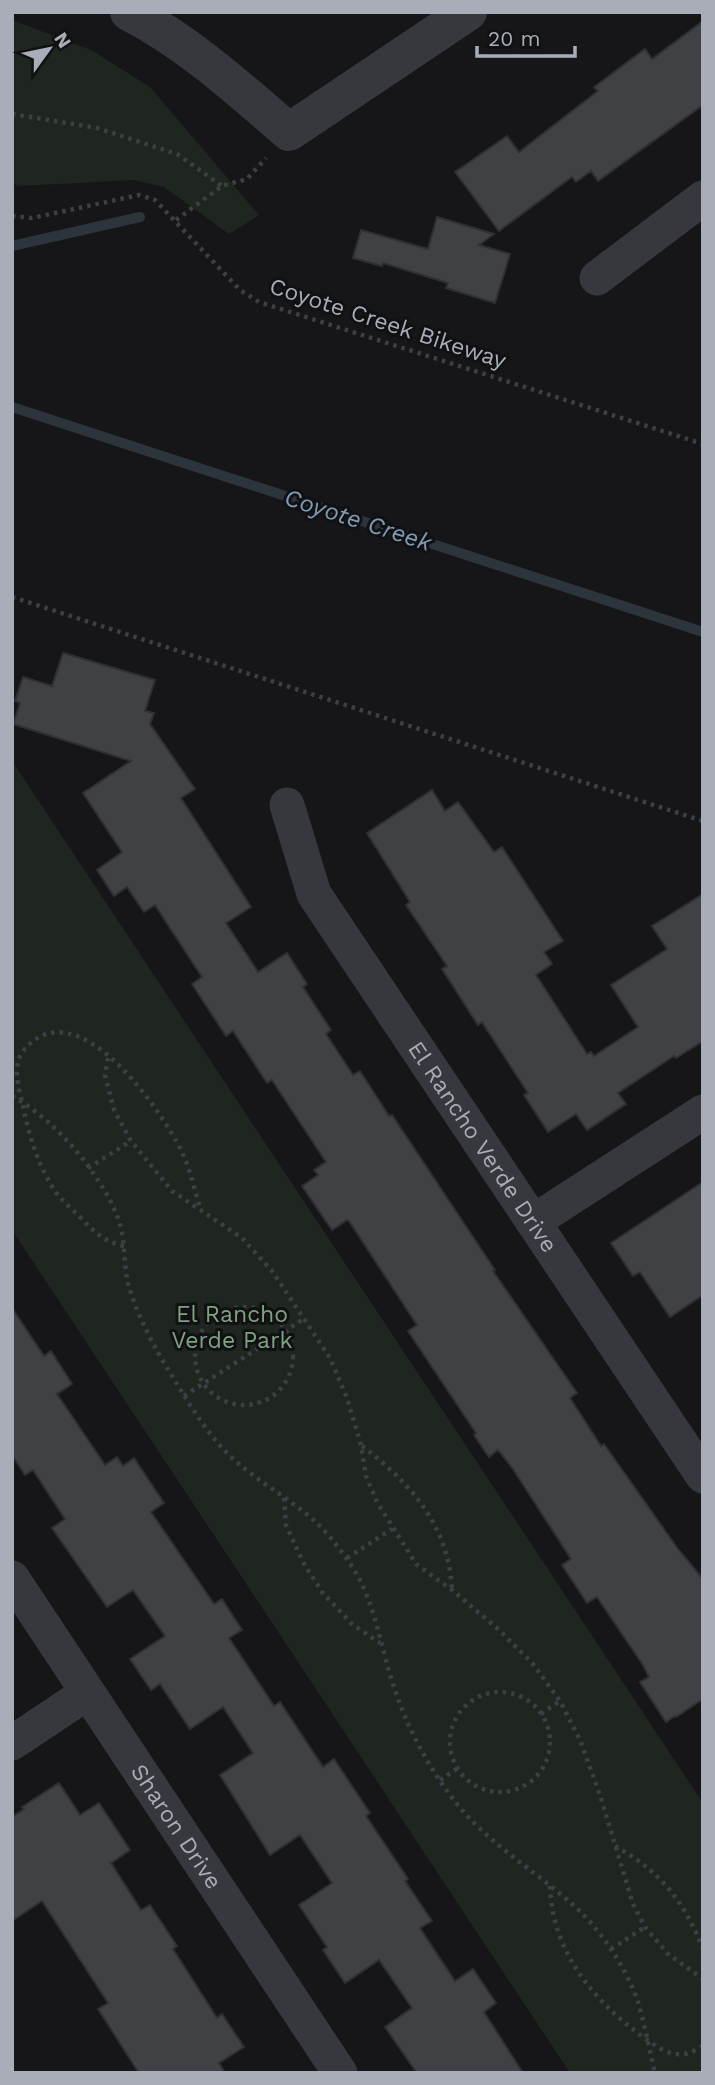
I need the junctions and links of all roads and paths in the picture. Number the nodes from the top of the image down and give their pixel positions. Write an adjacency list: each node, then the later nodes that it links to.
1 (129, 12): 2 (street)
2 (468, 12)
3 (12, 114): 5 (path)
4 (247, 179): 5 (path)
5 (222, 186): 8 (path)
6 (703, 198): 9 (street)
7 (12, 216): 8 (path, Coyote Creek Bikeway)
8 (176, 220): 10 (path, Coyote Creek Bikeway)
9 (597, 278)
10 (703, 444)
11 (12, 597): 13 (path)
12 (287, 805): 21 (street, El Rancho Verde Drive)
13 (703, 821)
14 (108, 1058): 16 (path); 18 (path); 20 (path)
15 (12, 1096): 16 (path)
16 (22, 1101): 19 (path); 22 (path)
17 (703, 1112): 21 (street)
18 (131, 1141): 19 (path); 20 (path)
19 (88, 1168): 22 (path)
20 (200, 1209): 23 (path)
21 (533, 1222): 28 (street, El Rancho Verde Drive)
22 (124, 1246): 26 (path)
23 (305, 1318): 24 (path); 27 (path)
24 (286, 1330): 25 (path); 25 (path); 25 (path)
25 (203, 1384): 26 (path)
26 (184, 1396): 29 (path)
27 (361, 1445): 30 (path); 33 (path)
28 (703, 1476)
29 (284, 1497): 31 (path); 34 (path)
30 (392, 1529): 31 (path); 33 (path)
31 (347, 1559): 34 (path)
32 (12, 1578): 35 (street, Sharon Drive)
33 (452, 1590): 36 (path)
34 (380, 1643): 40 (path)
35 (87, 1693): 38 (street); 49 (street, Sharon Drive)
36 (560, 1701): 37 (path); 41 (path)
37 (541, 1714): 39 (path); 39 (path)
38 (12, 1743)
39 (458, 1769): 40 (path)
40 (440, 1780): 42 (path)
41 (615, 1846): 43 (path); 45 (path)
42 (550, 1885): 44 (path); 47 (path)
43 (645, 1927): 44 (path); 46 (path)
44 (611, 1949): 47 (path)
45 (703, 1950)
46 (703, 1979)
47 (646, 2039): 48 (path); 50 (path)
48 (703, 2046)
49 (340, 2073)
50 (655, 2073)

